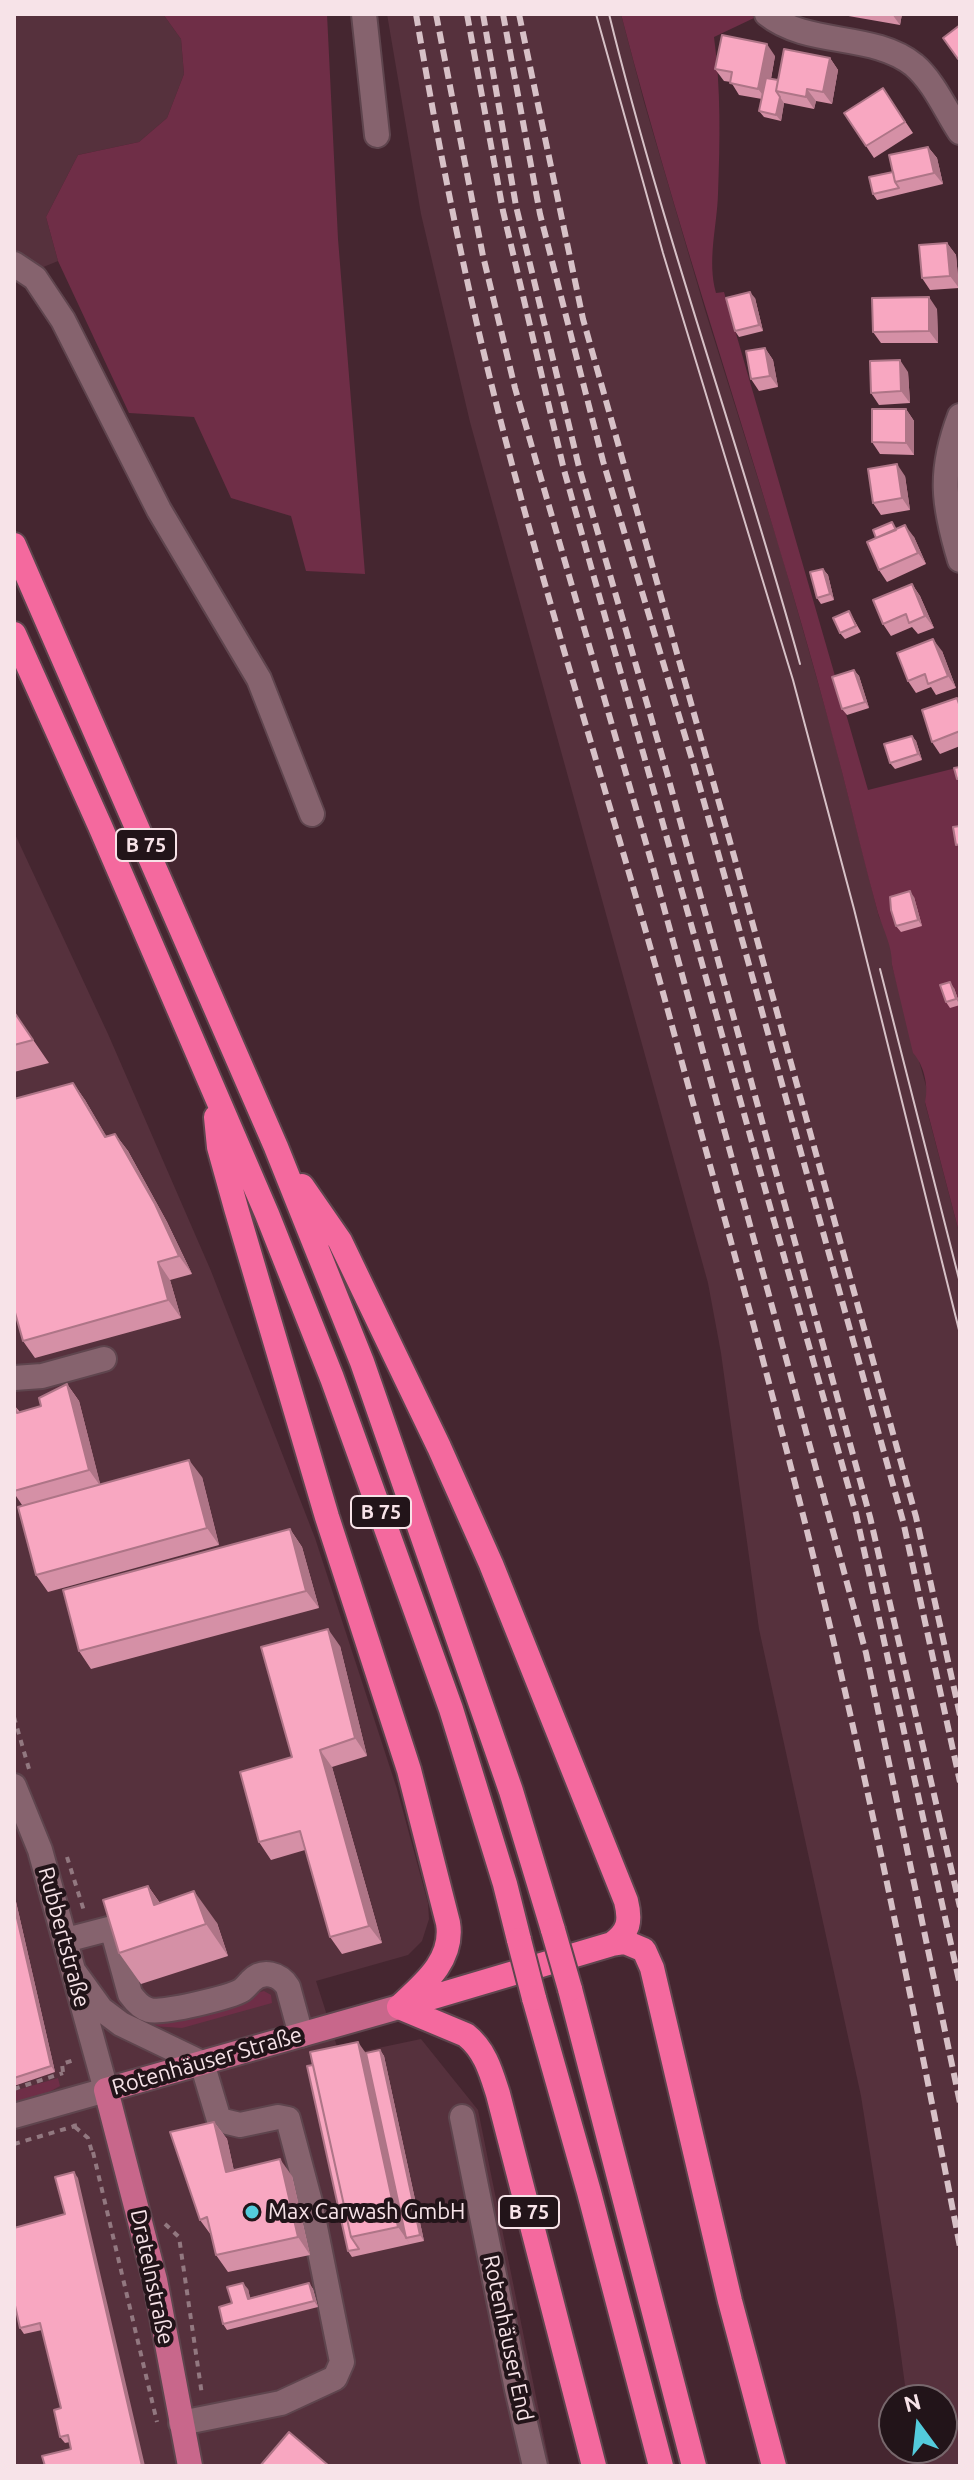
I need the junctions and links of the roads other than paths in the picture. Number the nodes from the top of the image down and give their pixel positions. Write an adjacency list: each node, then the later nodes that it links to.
1 (364, 14): 4 (street)
2 (767, 14): 3 (street)
3 (960, 132)
4 (377, 135)
5 (14, 264): 10 (street)
6 (960, 416): 8 (street)
7 (14, 545): 12 (highway, B 75)
8 (960, 560)
9 (14, 634): 11 (highway, B 75)
10 (312, 814)
11 (214, 1095): 19 (highway, B 75); 29 (highway, B 75, bridge)
12 (276, 1147): 17 (highway); 30 (highway, B 75, bridge)
13 (104, 1359): 14 (street)
14 (14, 1378)
15 (14, 1786): 16 (street, Rubbertstraße)
16 (66, 1940): 18 (street, Rubbertstraße); 20 (street)
17 (612, 1944): 19 (highway); 31 (highway)
18 (75, 1973): 21 (street); 22 (street, Rubbertstraße)
19 (399, 2007): 20 (main road, Rotenhäuser Straße); 28 (highway, B 75)
20 (301, 2035): 21 (main road, Rotenhäuser Straße)
21 (202, 2063): 22 (main road, Rotenhäuser Straße); 25 (street)
22 (106, 2090): 23 (street, Rotenhäuser Straße); 25 (main road, Dratelnstraße)
23 (14, 2116)
24 (462, 2117): 27 (street, Rotenhäuser End)
25 (181, 2422): 26 (main road, Dratelnstraße)
26 (190, 2466)
27 (535, 2466)
28 (594, 2466)
29 (661, 2466)
30 (694, 2466)
31 (774, 2466)

